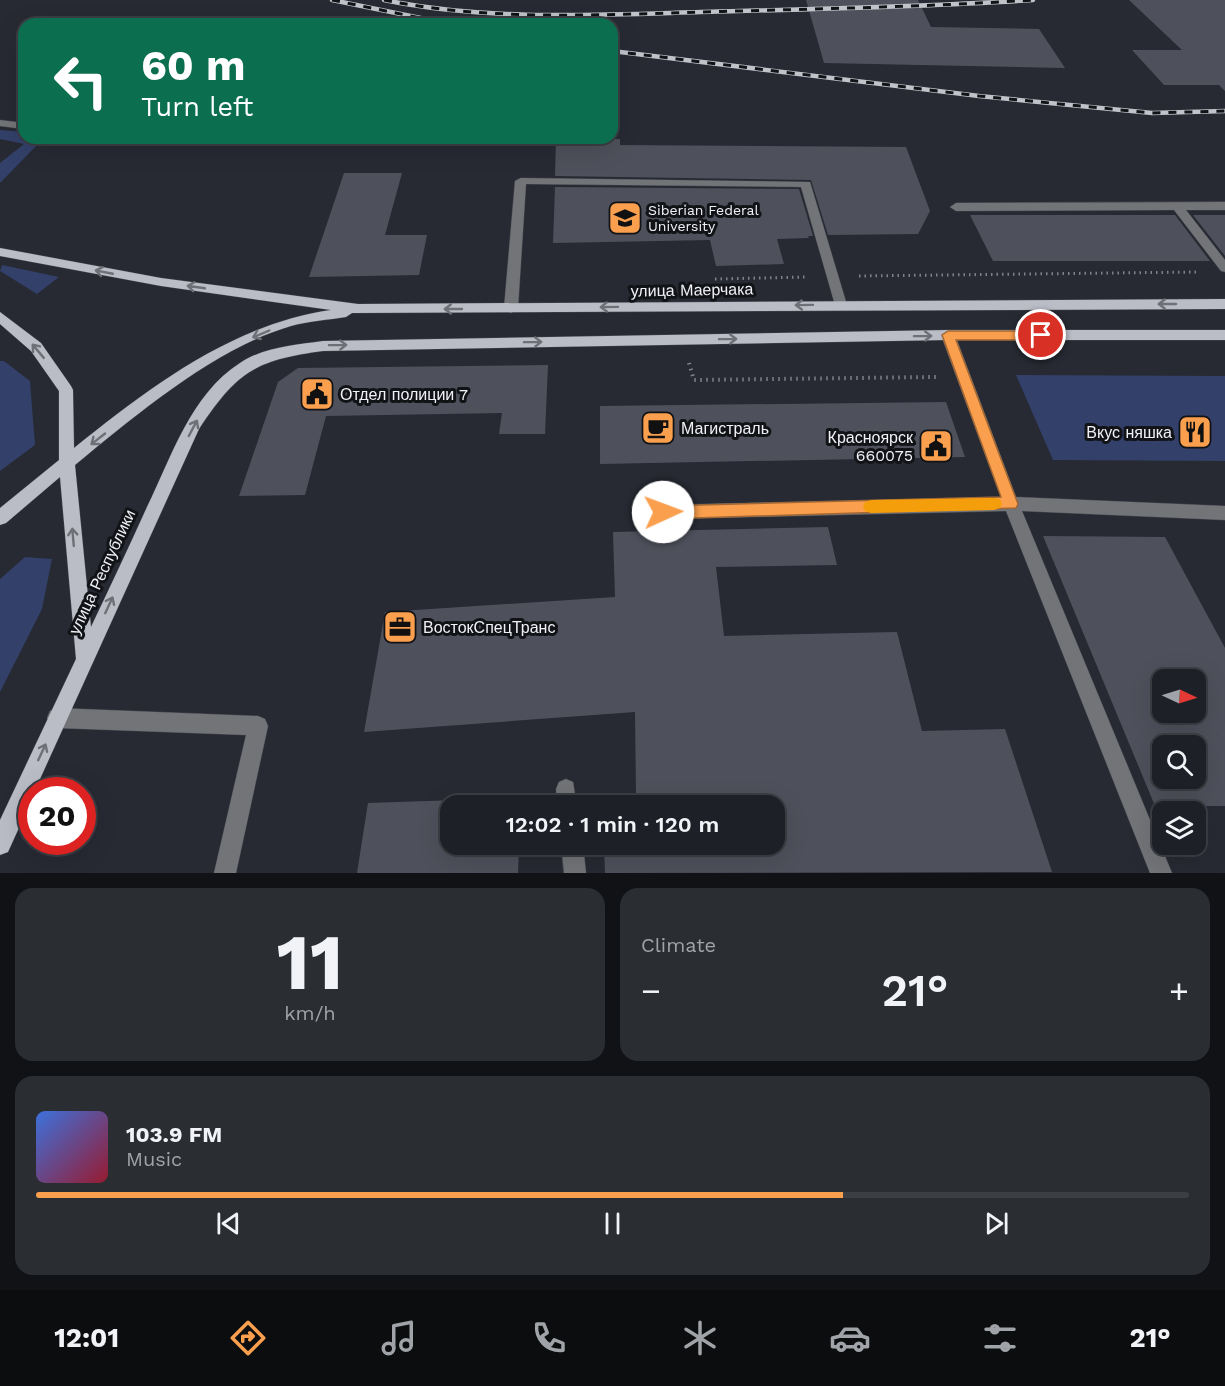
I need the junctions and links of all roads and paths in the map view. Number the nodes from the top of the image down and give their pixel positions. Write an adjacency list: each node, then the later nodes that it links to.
1 (0, 123): 2 (lane)
2 (18, 125)
3 (1176, 206): 4 (lane); 5 (lane); 7 (lane)
4 (1225, 206)
5 (956, 207)
6 (0, 252): 14 (main road, улица Маерчака, one-way to 6)
7 (1225, 268)
8 (1202, 272): 9 (path)
9 (832, 277): 10 (path); 12 (lane); 13 (lane)
10 (714, 279)
11 (1225, 304): 12 (main road, улица Маерчака, one-way to 12)
12 (841, 305): 13 (main road, улица Маерчака, one-way to 13)
13 (512, 308): 14 (main road, улица Маерчака, one-way to 14)
14 (358, 309): 20 (main road, one-way to 20)
15 (0, 317): 20 (main road, one-way to 15)
16 (948, 335): 17 (main road); 19 (lane); 25 (main road, улица Республики, one-way to 16)
17 (1225, 335)
18 (686, 354): 19 (path)
19 (954, 354): 21 (lane)
20 (67, 464): 24 (main road); 25 (main road, one-way to 20)
21 (1011, 504): 22 (lane); 23 (lane); 31 (lane)
22 (663, 512)
23 (1224, 516)
24 (0, 519)
25 (85, 658): 26 (main road, улица Республики)
26 (57, 718): 27 (main road, улица Республики, one-way to 26); 29 (lane)
27 (0, 844)
28 (573, 855): 30 (lane)
29 (225, 873)
30 (575, 873)
31 (1161, 873)

